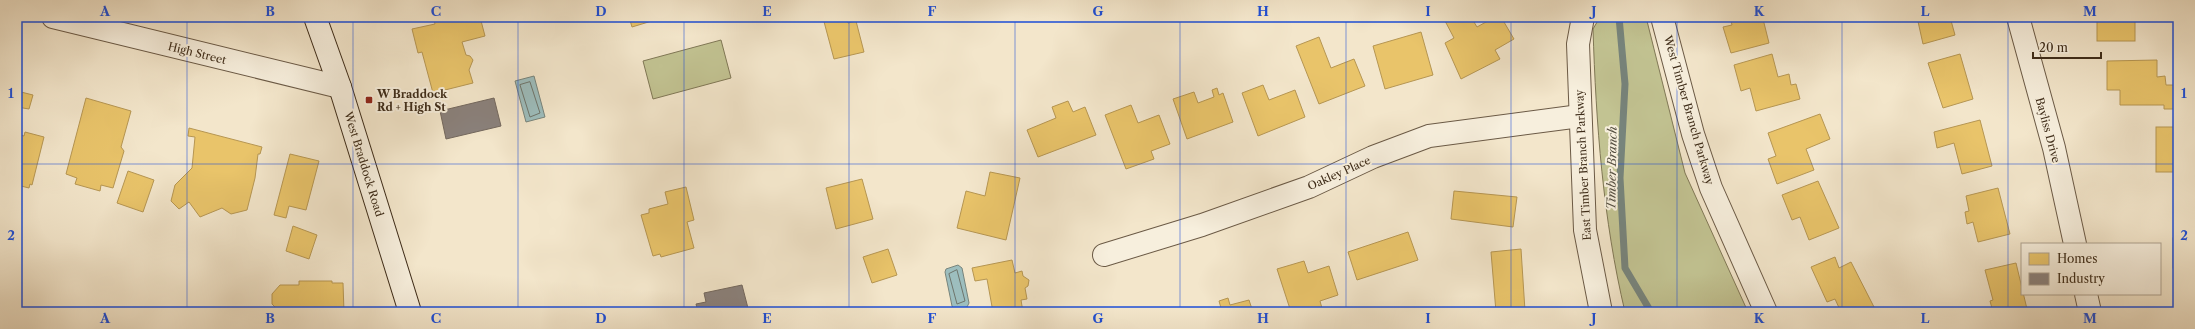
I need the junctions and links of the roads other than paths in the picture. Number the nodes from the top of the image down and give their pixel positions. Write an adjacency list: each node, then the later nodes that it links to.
1 (53, 17): 6 (street, High Street)
2 (315, 17): 6 (street, West Braddock Road)
3 (1583, 17): 7 (street, East Timber Branch Parkway)
4 (1662, 17): 13 (street, West Timber Branch Parkway)
5 (2018, 17): 8 (street, Bayliss Drive)
6 (340, 87): 11 (street, West Braddock Road)
7 (1580, 116): 9 (street, Oakley Place); 12 (street, East Timber Branch Parkway)
8 (2075, 243)
9 (1104, 254)
10 (2086, 295): 14 (street)
11 (410, 312)
12 (1601, 312)
13 (1766, 312)
14 (2090, 312)

